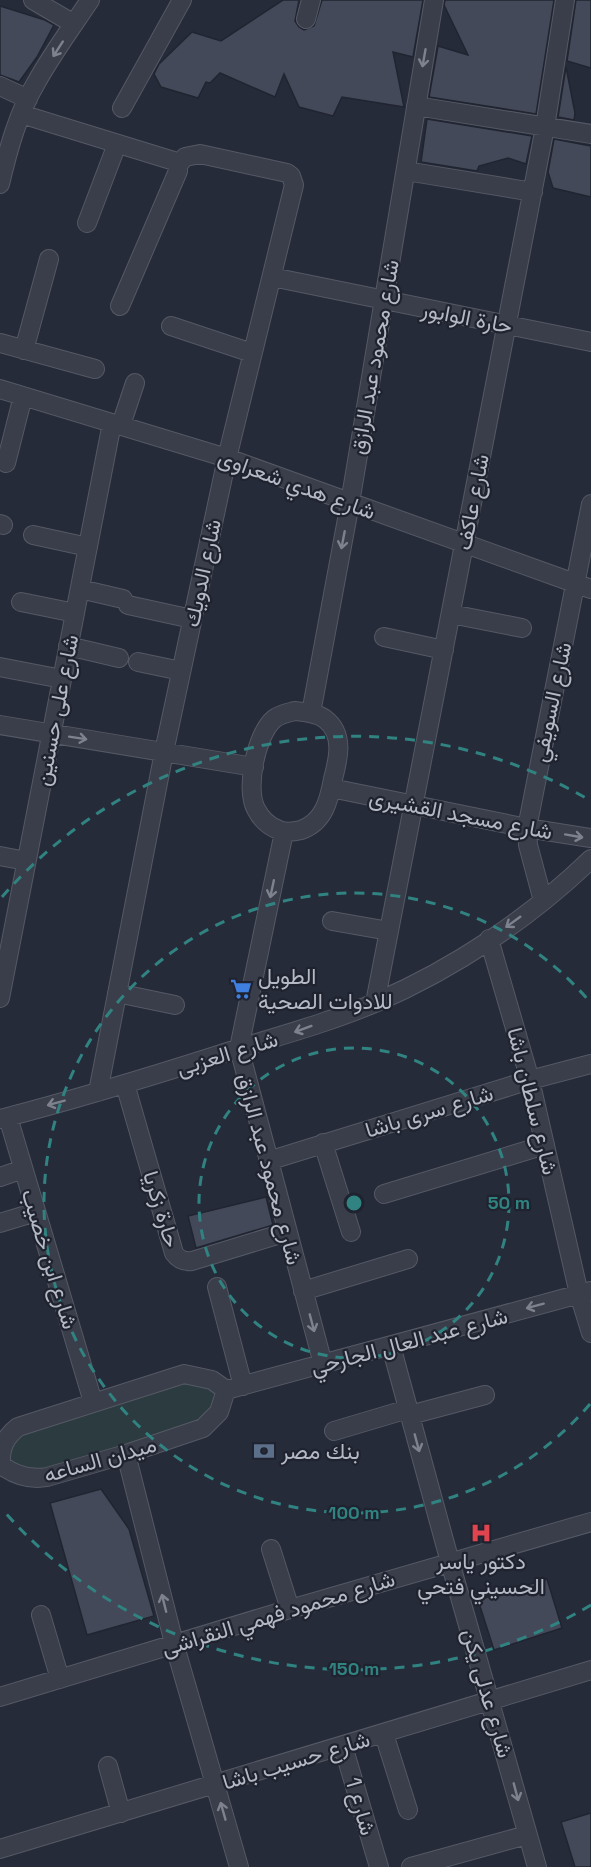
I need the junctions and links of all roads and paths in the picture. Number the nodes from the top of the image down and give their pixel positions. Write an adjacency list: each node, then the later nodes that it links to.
1 (33, 0): 8 (street)
2 (90, 0): 8 (street)
3 (182, 0): 12 (street)
4 (311, 0): 7 (street)
5 (434, 0): 10 (street, شارع محمود عبد الرازق, one-way to 10)
6 (565, 0): 13 (street, شارع عاكف)
7 (306, 19)
8 (74, 24): 11 (street, one-way to 11)
9 (0, 86): 11 (street)
10 (416, 106): 13 (street); 18 (street, شارع محمود عبد الرازق)
11 (25, 107): 15 (street); 16 (street)
12 (122, 108)
13 (545, 127): 14 (street); 20 (street, شارع عاكف)
14 (591, 134)
15 (117, 144): 17 (street); 21 (street)
16 (3, 161): 19 (street)
17 (178, 165): 23 (street, شارع الدويك); 25 (street)
18 (406, 171): 20 (street); 24 (street, شارع محمود عبد الرازق)
19 (0, 184)
20 (533, 192): 26 (street, شارع عاكف)
21 (87, 223)
22 (49, 259): 30 (street)
23 (272, 277): 24 (street, حارة الوابور); 31 (street, شارع الدويك)
24 (383, 300): 26 (street, حارة الوابور); 39 (street, شارع محمود عبد الرازق)
25 (120, 306)
26 (507, 325): 28 (street, حارة الوابور); 42 (street, شارع عاكف)
27 (171, 326): 31 (street)
28 (591, 342)
29 (0, 343): 30 (street)
30 (24, 350): 32 (street)
31 (252, 353): 37 (street, شارع الدويك)
32 (95, 369)
33 (135, 383): 36 (street, شارع على حسنين)
34 (0, 389): 35 (street, شارع هدي شعراوى)
35 (23, 396): 36 (street, شارع هدي شعراوى); 38 (street)
36 (117, 424): 37 (street, شارع هدي شعراوى); 43 (street, شارع على حسنين)
37 (226, 458): 39 (street, شارع هدي شعراوى); 49 (street, شارع الدويك)
38 (6, 464)
39 (350, 503): 42 (street, شارع هدي شعراوى); 59 (street, شارع محمود عبد الرازق, one-way to 59)
40 (591, 504): 44 (street, شارع السويفي)
41 (33, 535): 43 (street)
42 (464, 544): 44 (street, شارع هدي شعراوى); 48 (street, شارع عاكف)
43 (88, 547): 45 (street, شارع على حسنين)
44 (583, 586): 66 (street, شارع السويفي)
45 (80, 589): 47 (street, شارع على حسنين); 49 (street)
46 (21, 602): 47 (street)
47 (75, 613): 52 (street, شارع على حسنين)
48 (451, 614): 50 (street); 53 (street, شارع عاكف)
49 (192, 619): 57 (street, شارع الدويك)
50 (522, 628)
51 (384, 637): 53 (street)
52 (68, 646): 54 (street); 58 (street, شارع على حسنين)
53 (444, 650): 65 (street, شارع عاكف)
54 (119, 657)
55 (138, 662): 57 (street)
56 (0, 667): 58 (street)
57 (181, 671): 62 (street, شارع الدويك)
58 (62, 679): 61 (street, شارع على حسنين)
59 (310, 713): 63 (street); 64 (street)
60 (0, 725): 61 (street)
61 (51, 734): 62 (street, one-way to 62); 71 (street, شارع على حسنين)
62 (164, 752): 63 (street); 77 (street, شارع الدويك)
63 (254, 767): 67 (street)
64 (331, 788): 65 (street, شارع مسجد القشيرى); 67 (street)
65 (414, 805): 66 (street, شارع مسجد القشيرى); 74 (street, شارع عاكف)
66 (527, 828): 68 (street, شارع مسجد القشيرى, one-way to 68); 72 (street, شارع السويفي)
67 (284, 832): 81 (street, شارع محمود عبد الرازق, one-way to 81)
68 (591, 838)
69 (0, 856): 71 (street)
70 (591, 859): 72 (street, شارع العزبى)
71 (26, 861): 76 (street, شارع على حسنين)
72 (543, 901): 75 (street, شارع العزبى, one-way to 75)
73 (333, 921): 74 (street)
74 (389, 932): 79 (street, شارع عاكف)
75 (489, 939): 79 (street, شارع العزبى); 83 (street, شارع سلطان باشا)
76 (2, 976): 78 (street, شارع على حسنين)
77 (117, 993): 80 (street); 85 (street, شارع الدويك)
78 (0, 998)
79 (375, 1003): 81 (street, شارع العزبى, one-way to 81)
80 (176, 1005)
81 (239, 1048): 84 (street, شارع العزبى); 89 (street, شارع محمود عبد الرازق)
82 (590, 1068): 83 (street, شارع سرى باشا)
83 (530, 1080): 87 (street, شارع سرى باشا); 88 (street, شارع سلطان باشا)
84 (125, 1084): 85 (street, شارع العزبى); 95 (street, حارة زكريا)
85 (98, 1092): 86 (street, شارع العزبى, one-way to 86)
86 (4, 1118): 90 (street, شارع ابن خصيب)
87 (323, 1143): 89 (street, شارع سرى باشا); 96 (street)
88 (544, 1145): 92 (street); 100 (street, شارع سلطان باشا)
89 (268, 1161): 95 (street, شارع محمود عبد الرازق)
90 (23, 1169): 91 (street); 93 (street, شارع ابن خصيب)
91 (0, 1177)
92 (384, 1194)
93 (36, 1212): 94 (street); 106 (street, شارع ابن خصيب)
94 (0, 1223)
95 (287, 1232): 99 (street, شارع محمود عبد الرازق)
96 (351, 1232)
97 (408, 1259): 99 (street)
98 (217, 1287): 104 (street)
99 (303, 1291): 103 (street, شارع محمود عبد الرازق, one-way to 103)
100 (585, 1293): 101 (street, شارع سلطان باشا); 102 (street, شارع عبد العال الجارحي, one-way to 102)
101 (591, 1333)
102 (391, 1346): 103 (street, شارع عبد العال الجارحي); 107 (street, شارع عدلى يكن)
103 (323, 1364): 104 (street, شارع عبد العال الجارحي)
104 (235, 1388): 106 (street, ميدان الساعه); 109 (street, ميدان الساعه)
105 (485, 1395): 107 (street)
106 (93, 1402): 110 (street, ميدان الساعه)
107 (409, 1412): 108 (street); 113 (street, شارع عدلى يكن, one-way to 113)
108 (334, 1431)
109 (126, 1454): 110 (street, ميدان الساعه); 116 (street, one-way to 109)
110 (1, 1465)
111 (591, 1522): 113 (street, شارع محمود فهمي النقراشى)
112 (271, 1549): 114 (street)
113 (450, 1562): 114 (street, شارع محمود فهمي النقراشى); 120 (street, شارع عدلى يكن)
114 (290, 1609): 116 (street, شارع محمود فهمي النقراشى)
115 (41, 1615): 118 (street)
116 (174, 1643): 118 (street, شارع محمود فهمي النقراشى); 124 (street)
117 (591, 1670): 120 (street, شارع حسيب باشا)
118 (60, 1679): 119 (street, شارع محمود فهمي النقراشى)
119 (0, 1697)
120 (491, 1701): 121 (street, شارع حسيب باشا); 127 (street, شارع عدلى يكن, one-way to 127)
121 (384, 1734): 122 (street, شارع حسيب باشا); 125 (street)
122 (343, 1746): 124 (street, شارع حسيب باشا); 130 (street, شارع 1)
123 (108, 1766): 126 (street)
124 (215, 1784): 126 (street, شارع حسيب باشا); 129 (street, one-way to 124)
125 (408, 1810)
126 (121, 1813): 128 (street, شارع حسيب باشا)
127 (528, 1835): 131 (street); 132 (street, شارع عدلى يكن)
128 (0, 1849)
129 (239, 1867)
130 (379, 1867)
131 (411, 1867)
132 (537, 1867)

